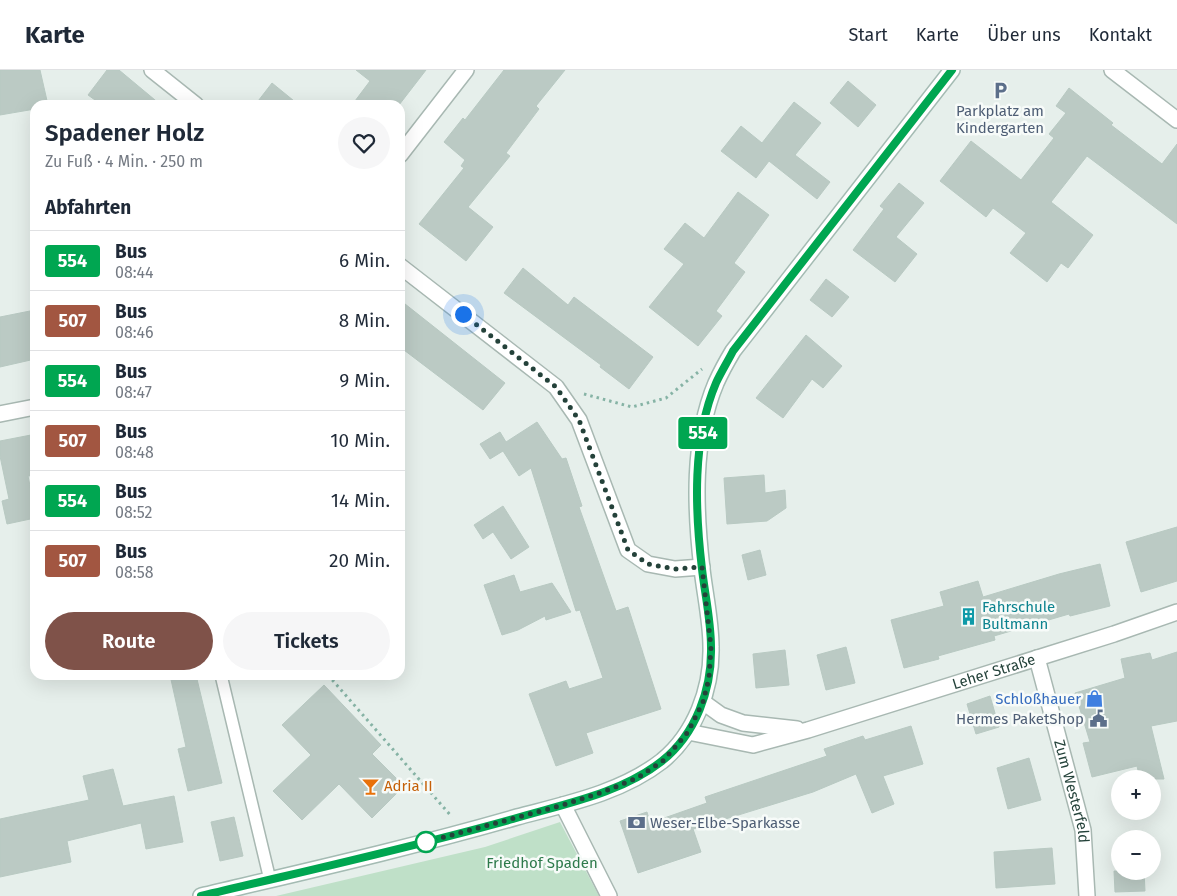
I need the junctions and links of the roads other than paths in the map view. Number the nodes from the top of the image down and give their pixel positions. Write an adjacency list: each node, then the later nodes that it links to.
1 (152, 70): 5 (street)
2 (466, 70): 7 (street)
3 (952, 70): 11 (street)
4 (1122, 73): 6 (street)
5 (190, 100)
6 (1177, 120)
7 (405, 149)
8 (405, 270): 11 (street)
9 (30, 408): 10 (street)
10 (0, 414)
11 (702, 567): 15 (street)
12 (1177, 612): 13 (street, Leher Straße)
13 (1037, 658): 16 (street, Leher Straße); 22 (street, Zum Westerfeld)
14 (223, 680): 19 (lane)
15 (703, 702): 16 (street, Leher Straße); 17 (street)
16 (808, 730): 17 (street, Leher Straße)
17 (688, 732): 18 (street)
18 (563, 805): 19 (street); 21 (street)
19 (270, 880): 20 (street)
20 (201, 896)
21 (609, 896)
22 (1087, 896)

